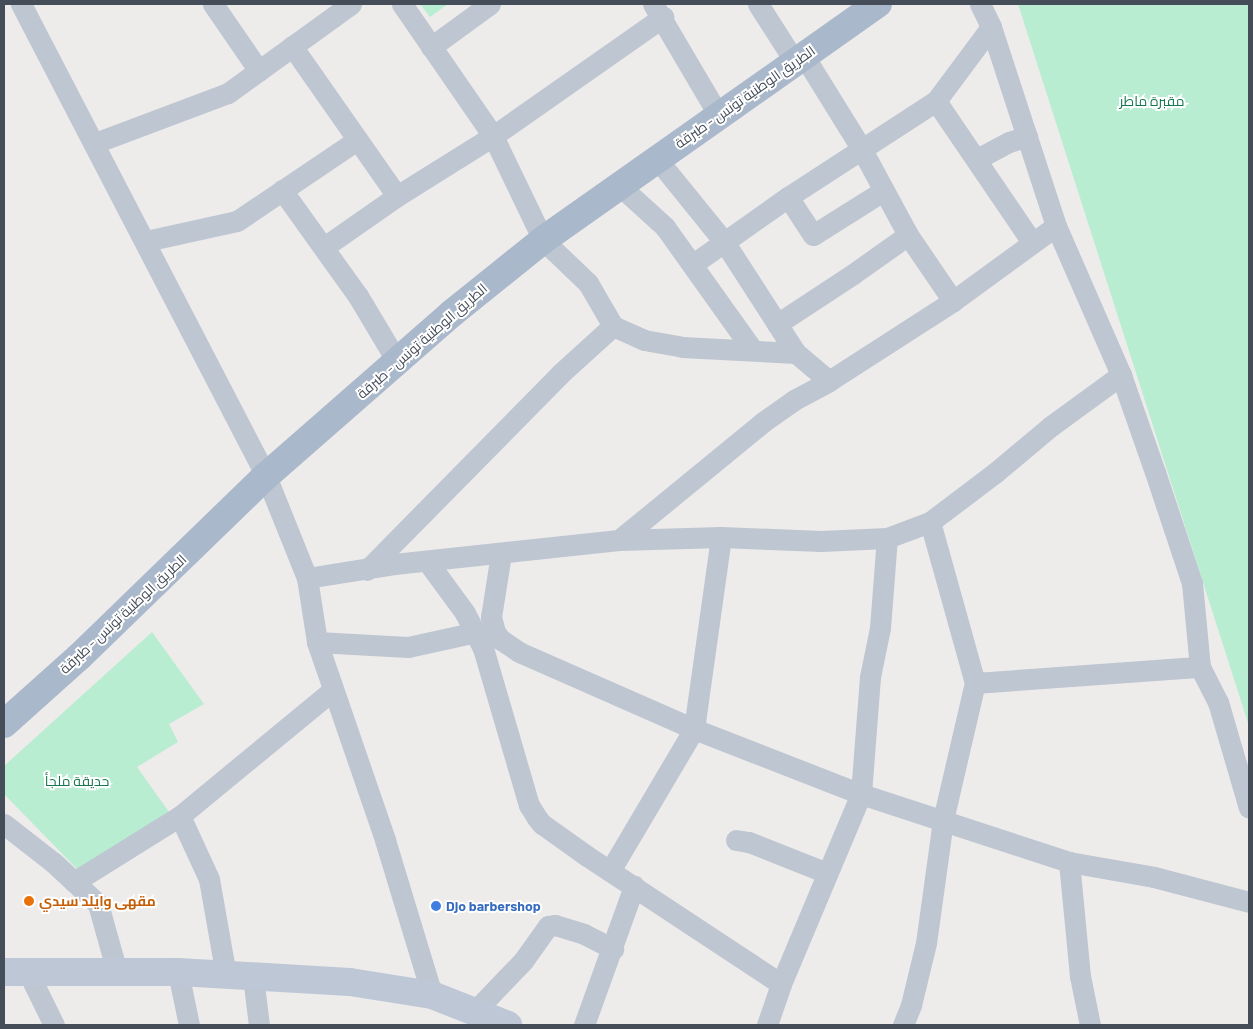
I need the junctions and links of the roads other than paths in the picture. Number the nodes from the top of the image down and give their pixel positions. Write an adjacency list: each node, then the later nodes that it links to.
1 (21, 4): 20 (street)
2 (213, 4): 14 (street)
3 (352, 4): 11 (street)
4 (402, 4): 12 (street)
5 (490, 4): 12 (street)
6 (758, 4): 13 (street)
7 (878, 4): 13 (main road, الطريق الوطنية تونس - طبرقة)
8 (980, 4): 10 (street)
9 (658, 10): 16 (street); 17 (street)
10 (991, 27): 15 (street); 18 (street)
11 (292, 46): 14 (street); 19 (street)
12 (431, 47): 17 (street)
13 (800, 59): 16 (main road, الطريق الوطنية تونس - طبرقة); 21 (street)
14 (259, 71): 20 (street)
15 (936, 101): 21 (street); 23 (street)
16 (719, 116): 22 (main road, الطريق الوطنية تونس - طبرقة)
17 (492, 136): 27 (street); 31 (street)
18 (1027, 136): 23 (street); 29 (street)
19 (357, 140): 25 (street); 27 (street)
20 (94, 143): 32 (street)
21 (861, 148): 26 (street); 28 (street)
22 (657, 159): 24 (main road, الطريق الوطنية تونس - طبرقة); 34 (street)
23 (977, 159): 33 (street)
24 (620, 186): 31 (main road, الطريق الوطنية تونس - طبرقة); 36 (street)
25 (282, 190): 32 (street); 35 (street)
26 (883, 191): 28 (street); 30 (street)
27 (397, 196): 35 (street)
28 (788, 197): 34 (street)
29 (1056, 226): 33 (street); 43 (street)
30 (908, 235): 37 (street); 38 (street)
31 (543, 240): 39 (street); 42 (main road, الطريق الوطنية تونس - طبرقة)
32 (146, 241): 45 (street)
33 (1032, 242): 37 (street)
34 (725, 243): 36 (street); 38 (street)
35 (324, 247): 42 (street)
36 (693, 264): 40 (street)
37 (954, 301): 44 (street)
38 (777, 324): 41 (street)
39 (613, 326): 40 (street); 52 (street)
40 (752, 349): 41 (street)
41 (796, 353): 44 (street)
42 (398, 363): 45 (main road, الطريق الوطنية تونس - طبرقة)
43 (1121, 375): 46 (street); 56 (street)
44 (829, 380): 49 (street)
45 (266, 476): 53 (street); 59 (main road, الطريق الوطنية تونس - طبرقة)
46 (930, 522): 48 (street); 57 (street)
47 (722, 537): 48 (street); 49 (street); 60 (street)
48 (886, 538): 61 (street)
49 (619, 540): 50 (street)
50 (501, 554): 51 (street); 54 (street)
51 (427, 561): 52 (street); 54 (street)
52 (368, 570): 53 (street)
53 (307, 578): 55 (street)
54 (486, 639): 55 (street); 60 (street); 68 (street)
55 (317, 642): 58 (street)
56 (1200, 666): 57 (street); 62 (street)
57 (975, 683): 64 (street)
58 (333, 690): 63 (street); 80 (street)
59 (4, 724)
60 (694, 729): 61 (street); 68 (street)
61 (861, 794): 64 (street); 69 (street)
62 (1249, 808)
63 (180, 816): 70 (street); 77 (street)
64 (943, 820): 67 (street); 88 (street)
65 (4, 824): 70 (street)
66 (736, 840): 69 (street)
67 (1068, 862): 72 (street); 89 (street)
68 (610, 871): 71 (street)
69 (827, 873): 79 (street)
70 (74, 882): 75 (street)
71 (634, 886): 73 (street); 79 (street)
72 (1249, 902)
73 (613, 949): 81 (street); 86 (street)
74 (16, 972): 75 (main road); 82 (street)
75 (117, 972): 76 (main road)
76 (178, 972): 77 (main road); 83 (street)
77 (226, 975): 78 (main road)
78 (253, 977): 80 (main road); 84 (street)
79 (781, 984): 87 (street)
80 (432, 995): 81 (main road)
81 (475, 1010): 85 (main road)
82 (54, 1025)
83 (189, 1025)
84 (259, 1025)
85 (508, 1025)
86 (584, 1025)
87 (767, 1025)
88 (903, 1025)
89 (1090, 1025)

